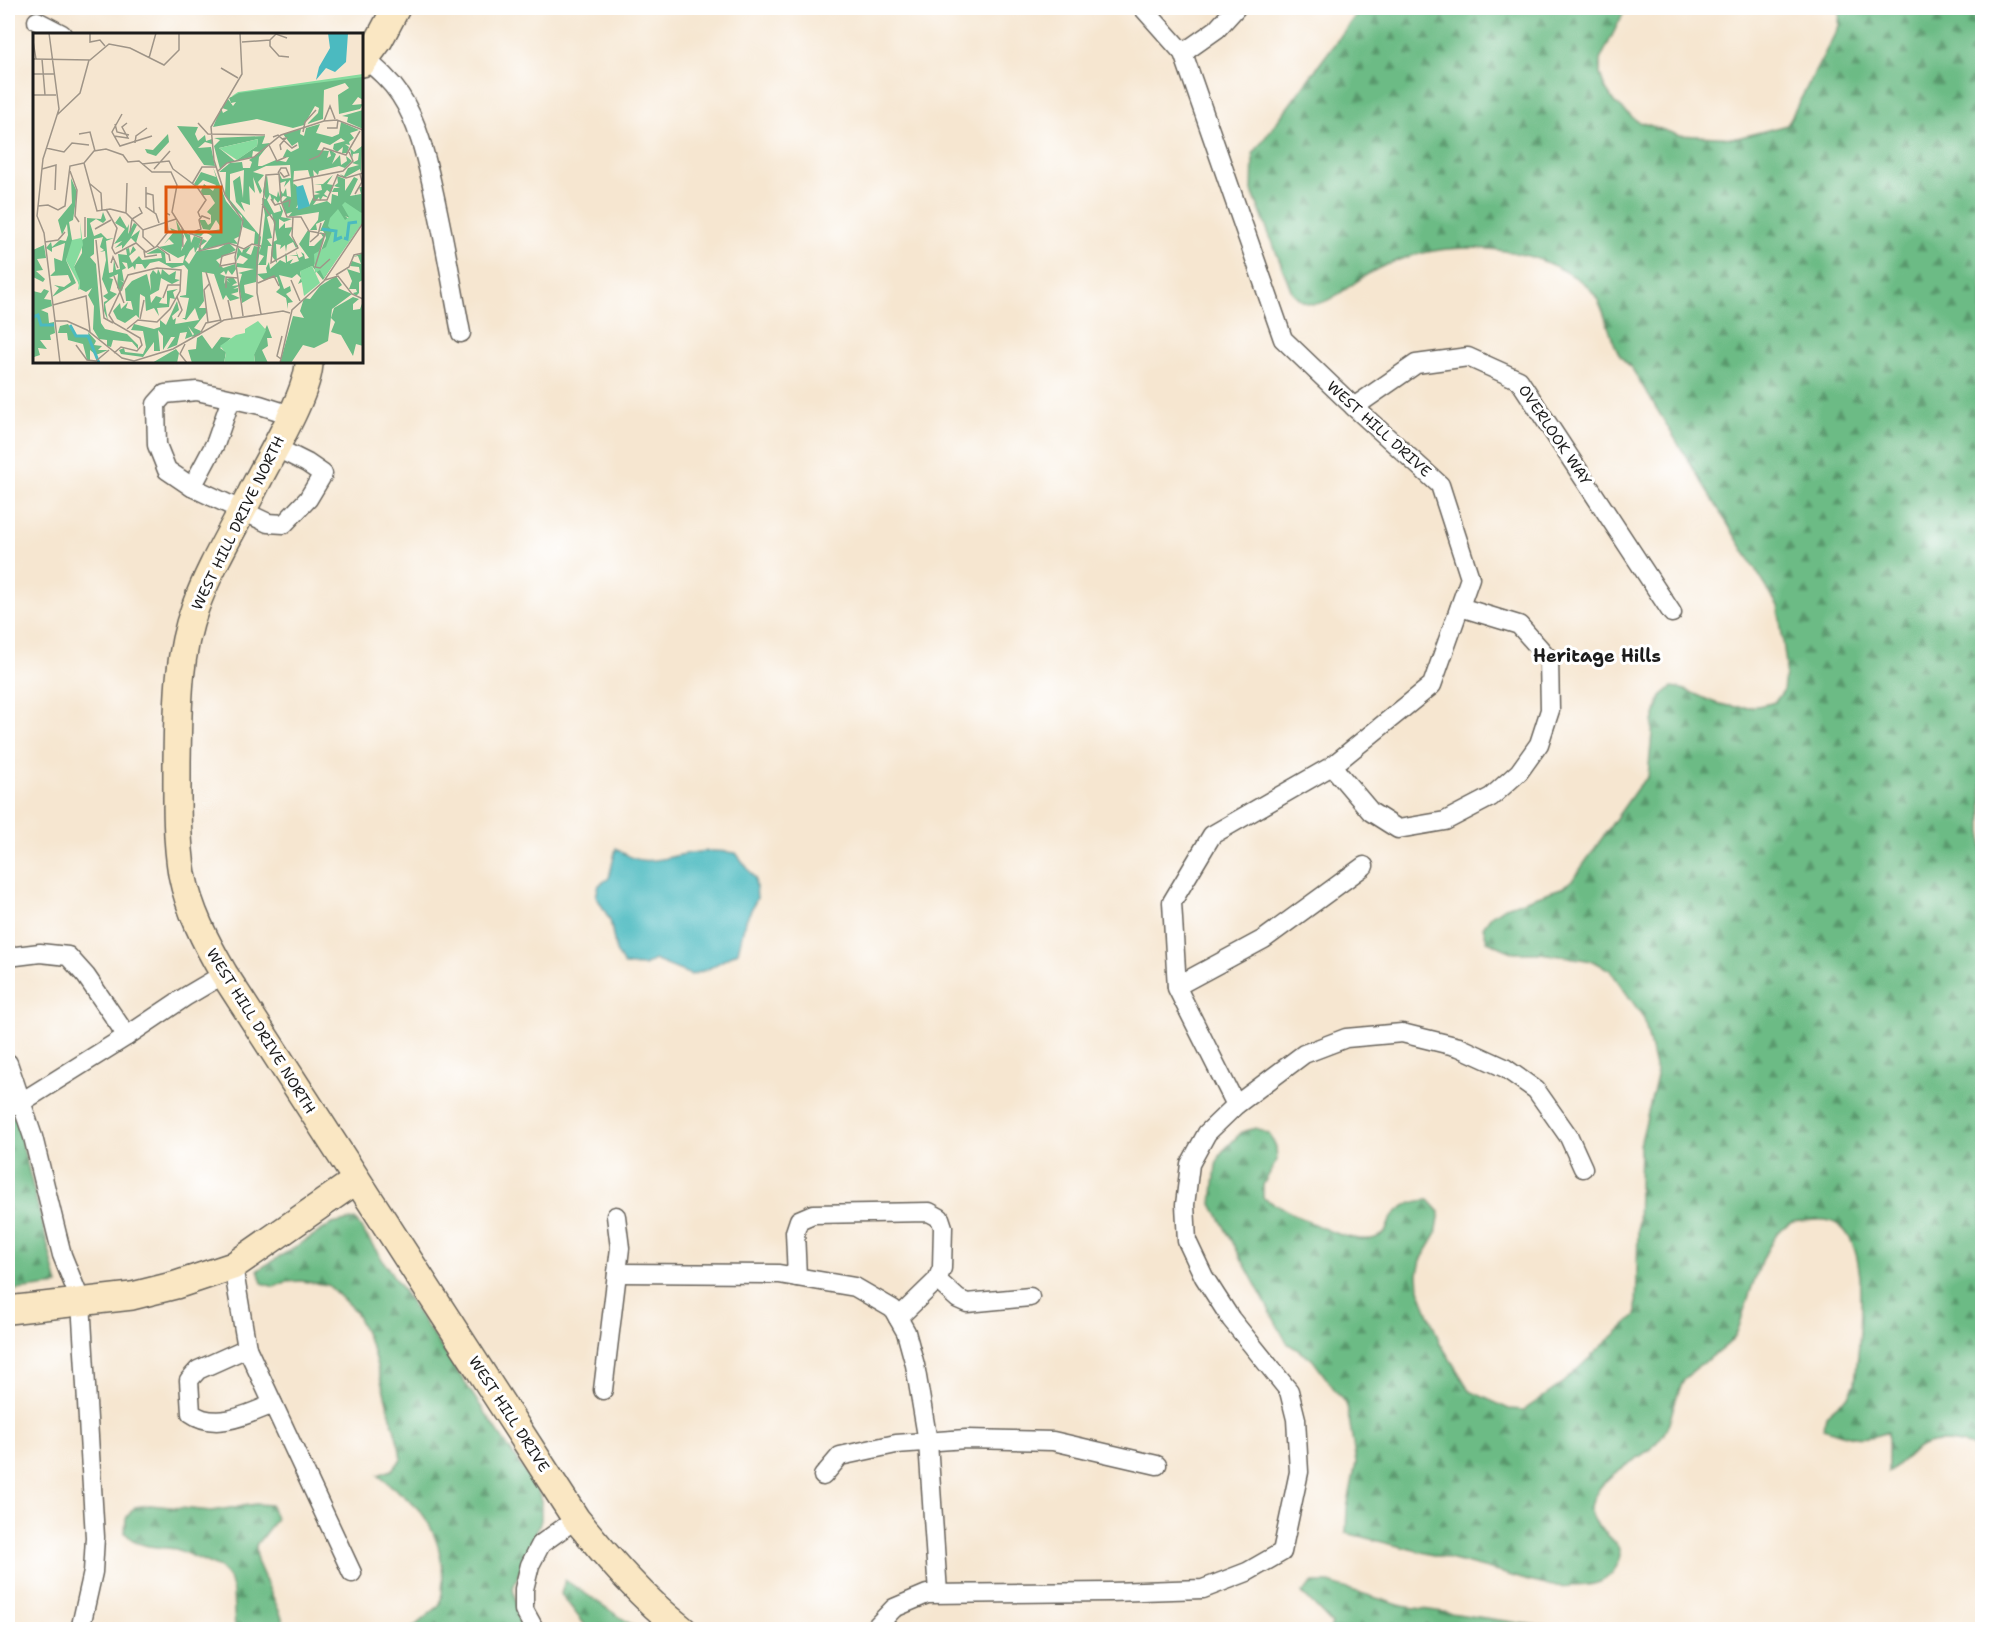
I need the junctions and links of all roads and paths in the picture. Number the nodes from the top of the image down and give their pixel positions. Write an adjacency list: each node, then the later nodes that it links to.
1 (396, 8): 7 (street)
2 (1143, 8): 6 (street, WEST HILL DRIVE)
3 (1236, 8): 6 (street)
4 (37, 21): 5 (street)
5 (60, 33)
6 (1183, 53): 11 (street, WEST HILL DRIVE)
7 (363, 61): 8 (street)
8 (461, 333)
9 (309, 363): 12 (street, WEST HILL DRIVE NORTH)
10 (231, 399): 12 (street); 14 (street); 14 (street)
11 (1354, 407): 16 (street, WEST HILL DRIVE); 17 (street, OVERLOOK WAY)
12 (291, 415): 13 (street, WEST HILL DRIVE NORTH)
13 (275, 447): 15 (street, WEST HILL DRIVE NORTH); 15 (street)
14 (192, 487): 15 (street)
15 (243, 510): 21 (street, WEST HILL DRIVE NORTH)
16 (1460, 607): 18 (street, WEST HILL DRIVE); 18 (street)
17 (1672, 613)
18 (1332, 766): 22 (street, WEST HILL DRIVE)
19 (1364, 866): 22 (street)
20 (8, 957): 23 (street)
21 (224, 974): 23 (street); 28 (street, WEST HILL DRIVE NORTH)
22 (1177, 986): 26 (street, WEST HILL DRIVE)
23 (128, 1036): 25 (street)
24 (8, 1063): 25 (street)
25 (14, 1105): 35 (street)
26 (1236, 1105): 27 (street); 46 (street)
27 (1583, 1168)
28 (355, 1181): 30 (street); 44 (street, WEST HILL DRIVE)
29 (616, 1216): 31 (street)
30 (233, 1266): 35 (street); 38 (street)
31 (617, 1273): 32 (street); 39 (street)
32 (797, 1277): 33 (street); 37 (street)
33 (937, 1280): 34 (street); 37 (street)
34 (1030, 1297)
35 (81, 1302): 36 (street); 47 (street)
36 (8, 1310)
37 (898, 1318): 41 (street)
38 (247, 1348): 40 (street); 40 (street)
39 (603, 1390)
40 (273, 1404): 45 (street)
41 (928, 1442): 42 (street); 43 (street); 46 (street)
42 (1156, 1465)
43 (823, 1476)
44 (576, 1520): 48 (street); 49 (street, WEST HILL DRIVE)
45 (352, 1574)
46 (938, 1593): 50 (street)
47 (80, 1629)
48 (535, 1629)
49 (683, 1629)
50 (873, 1629)

